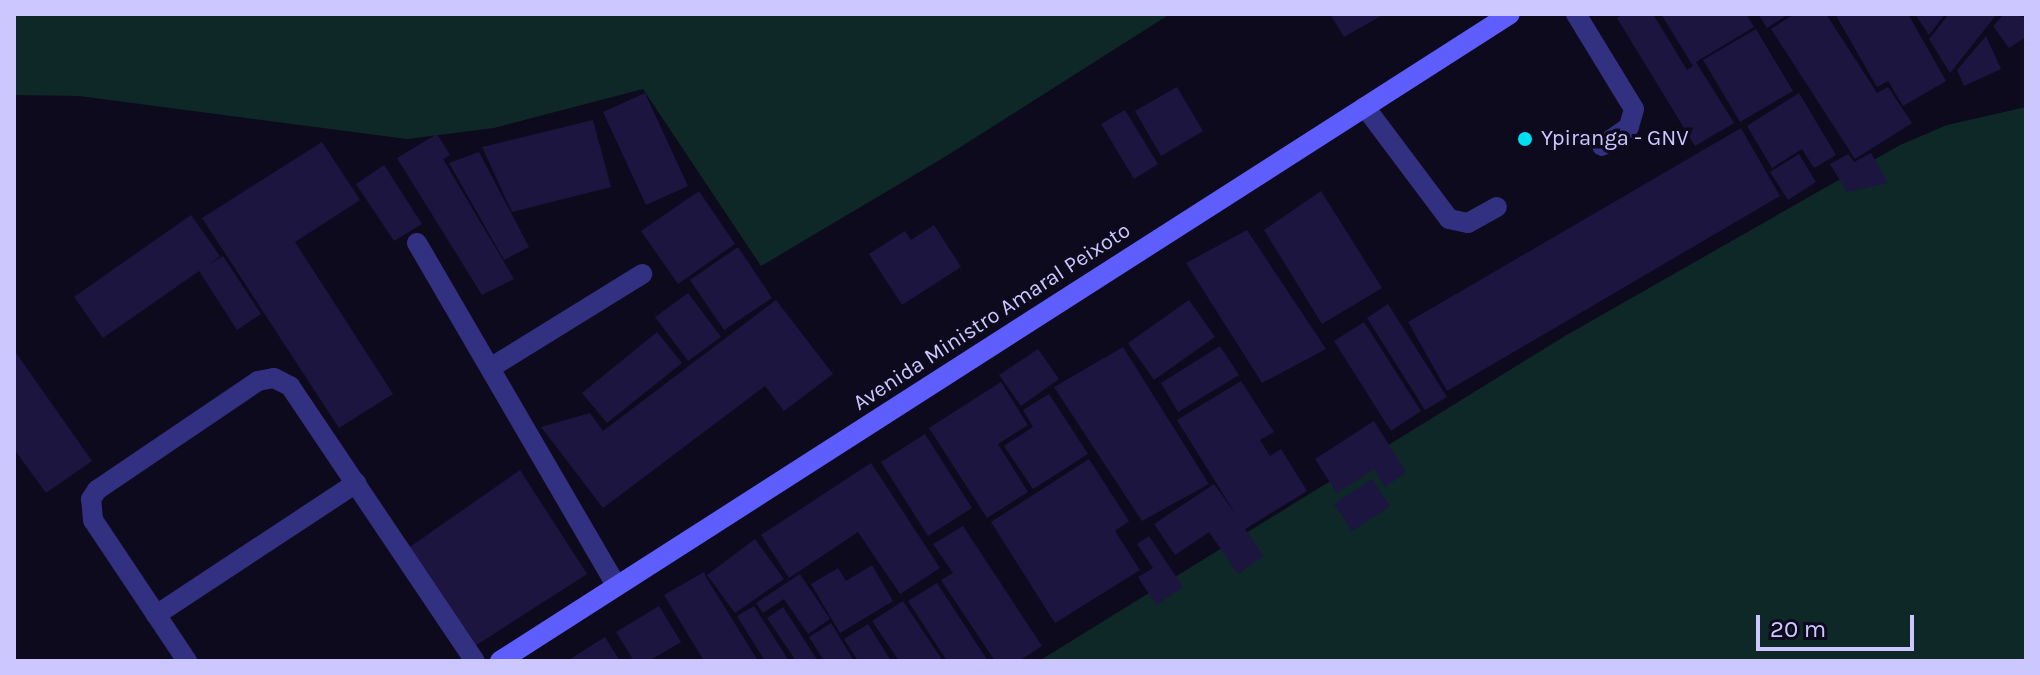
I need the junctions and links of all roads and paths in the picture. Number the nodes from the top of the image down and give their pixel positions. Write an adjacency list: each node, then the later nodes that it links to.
1 (1510, 14): 3 (main road, Avenida Ministro Amaral Peixoto)
2 (1576, 14): 4 (lane)
3 (1365, 107): 5 (lane); 10 (main road, Avenida Ministro Amaral Peixoto)
4 (1602, 146)
5 (1497, 207)
6 (417, 243): 8 (lane)
7 (642, 274): 8 (lane)
8 (490, 368): 10 (lane)
9 (356, 483): 11 (lane); 11 (lane); 13 (lane)
10 (617, 586): 14 (main road, Avenida Ministro Amaral Peixoto)
11 (156, 615): 12 (lane)
12 (187, 661)
13 (475, 661)
14 (500, 661)

